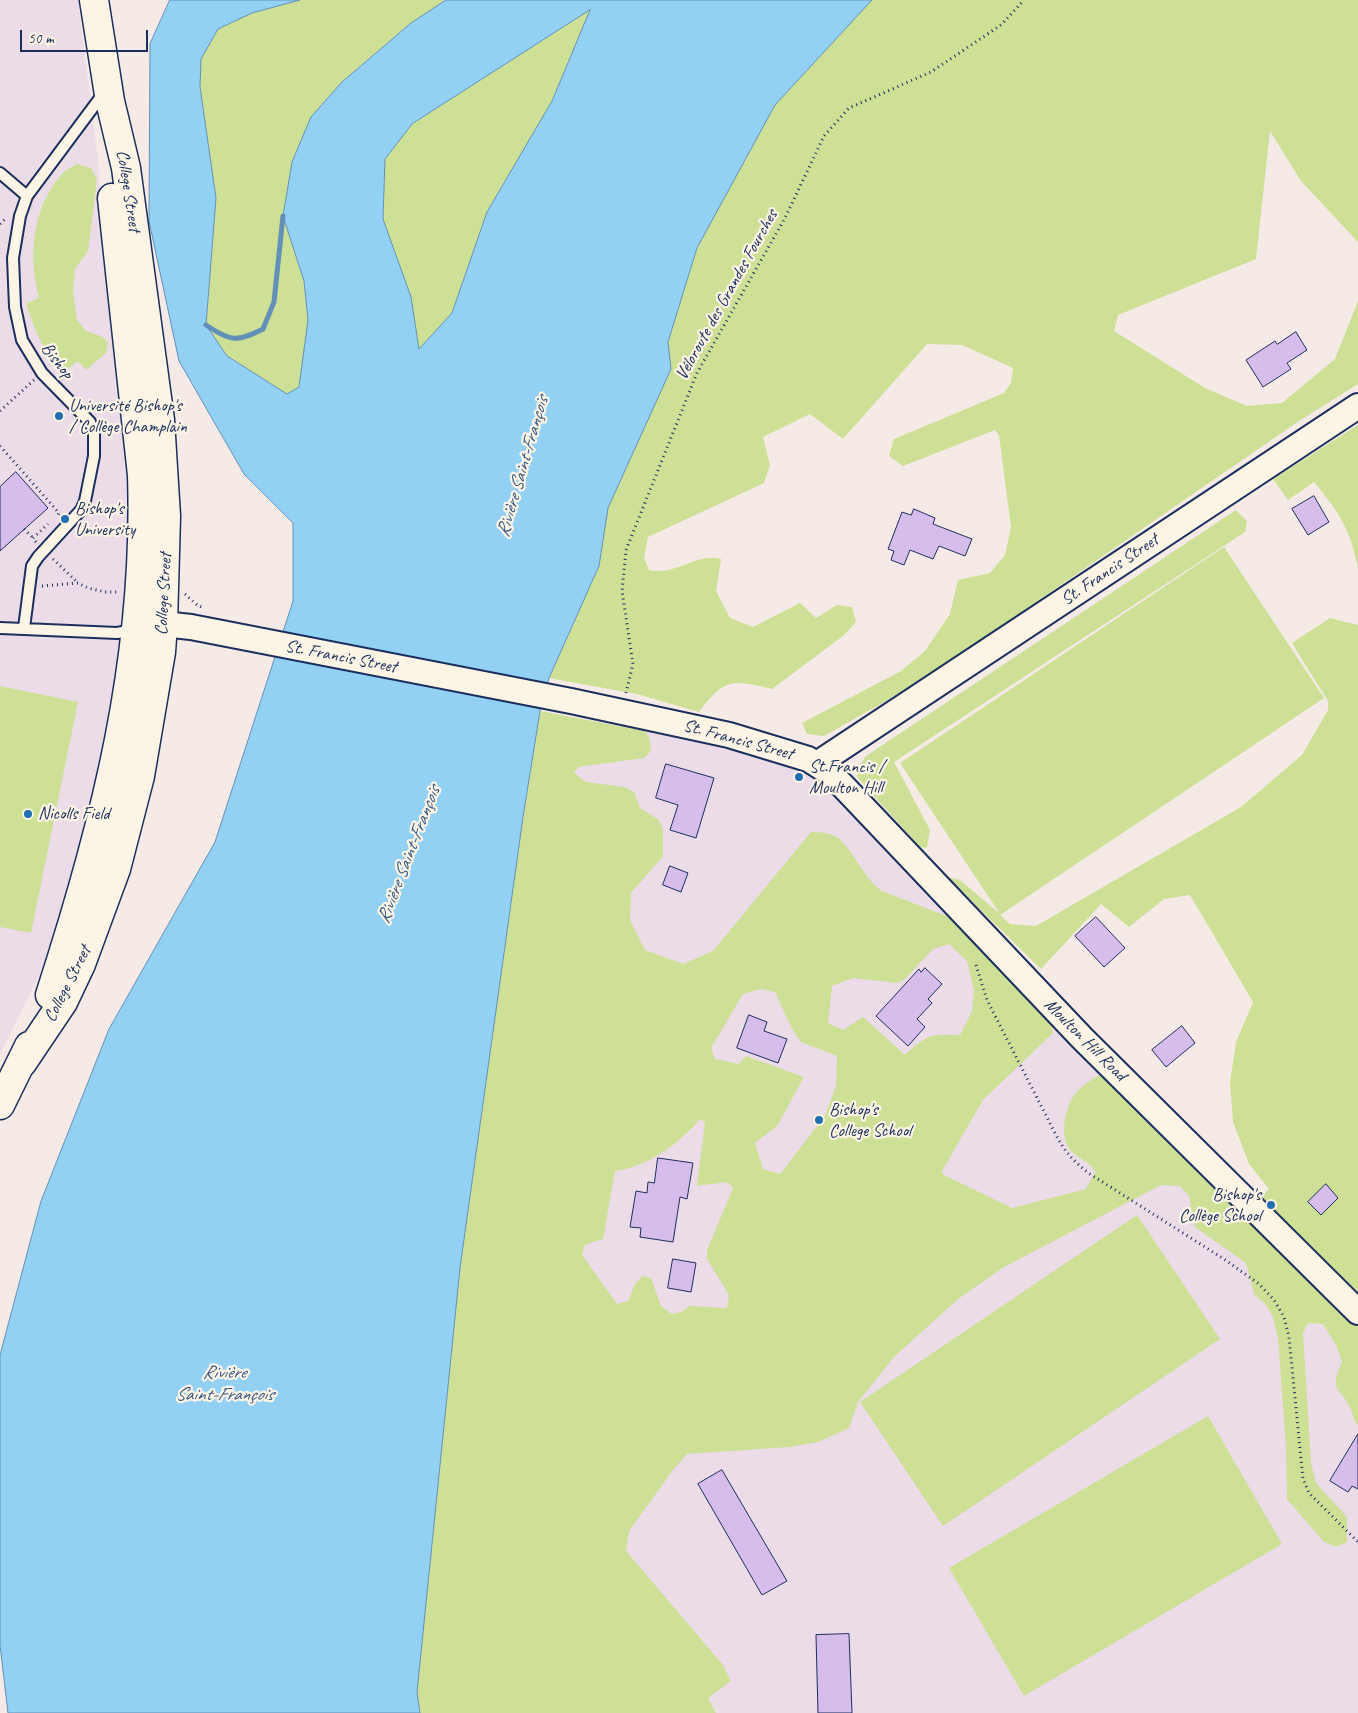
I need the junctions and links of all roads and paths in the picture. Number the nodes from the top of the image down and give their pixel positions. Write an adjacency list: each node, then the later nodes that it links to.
1 (94, 0): 3 (main road, College Street)
2 (1024, 0): 19 (path, Véloroute des Grandes Fourches)
3 (109, 94): 5 (lane, Bishop); 16 (main road, College Street)
4 (0, 173): 5 (lane)
5 (27, 196): 6 (lane, Bishop)
6 (42, 373): 8 (path); 12 (lane, Bishop)
7 (1358, 406): 20 (street, St. Francis Street)
8 (0, 411)
9 (0, 446): 11 (path)
10 (24, 529): 11 (path)
11 (32, 538): 12 (path)
12 (44, 550): 13 (path); 18 (lane, Bishop)
13 (78, 582): 14 (path); 15 (path)
14 (124, 592)
15 (38, 594)
16 (150, 626): 18 (lane); 20 (street, St. Francis Street); 22 (main road, College Street)
17 (0, 628): 18 (lane)
18 (24, 628)
19 (626, 697)
20 (816, 764): 23 (street, Moulton Hill Road)
21 (976, 965): 24 (path)
22 (0, 1105)
23 (1358, 1312)
24 (1358, 1542)

